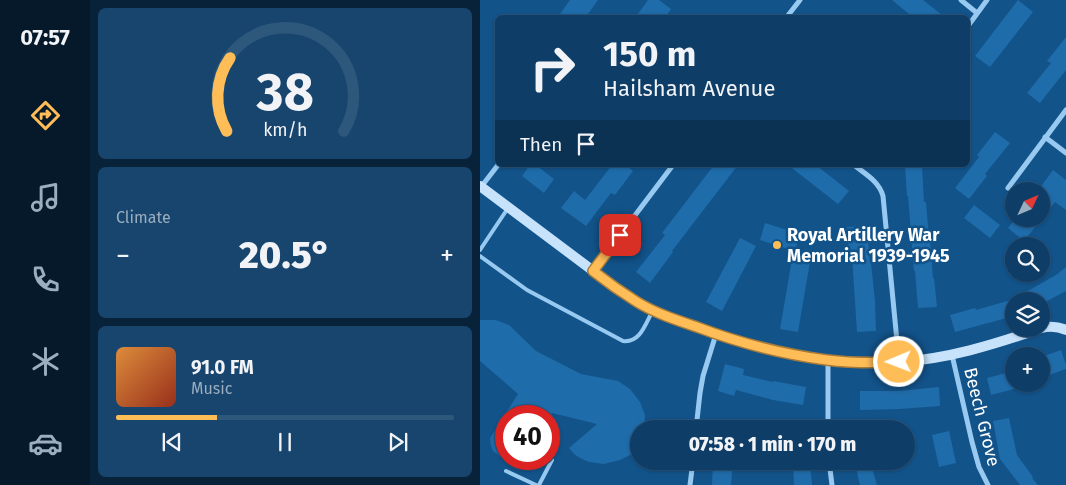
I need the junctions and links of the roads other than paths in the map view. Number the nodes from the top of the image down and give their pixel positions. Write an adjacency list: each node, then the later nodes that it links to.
1 (800, 0): 5 (street)
2 (961, 0): 4 (street)
3 (987, 0): 4 (street)
4 (977, 13): 6 (street)
5 (788, 15)
6 (970, 23)
7 (1066, 110): 8 (street)
8 (1045, 137): 9 (street); 13 (street)
9 (1066, 153)
10 (496, 167): 14 (street)
11 (671, 167): 18 (street)
12 (857, 167): 26 (street)
13 (1012, 182)
14 (481, 187): 15 (street)
15 (509, 207): 16 (lane); 18 (street)
16 (480, 250)
17 (480, 256): 19 (lane)
18 (593, 271): 19 (street)
19 (653, 310): 22 (street)
20 (1050, 326): 21 (street)
21 (1066, 330)
22 (716, 334): 25 (street); 27 (street)
23 (1014, 337): 24 (street)
24 (952, 355): 26 (street); 36 (street, Beech Grove)
25 (828, 360): 26 (street); 28 (street)
26 (899, 362)
27 (697, 420)
28 (828, 420)
29 (546, 470): 33 (lane)
30 (691, 470): 34 (street)
31 (830, 470): 35 (street)
32 (506, 471): 33 (lane)
33 (538, 485)
34 (690, 485)
35 (832, 485)
36 (988, 485)

